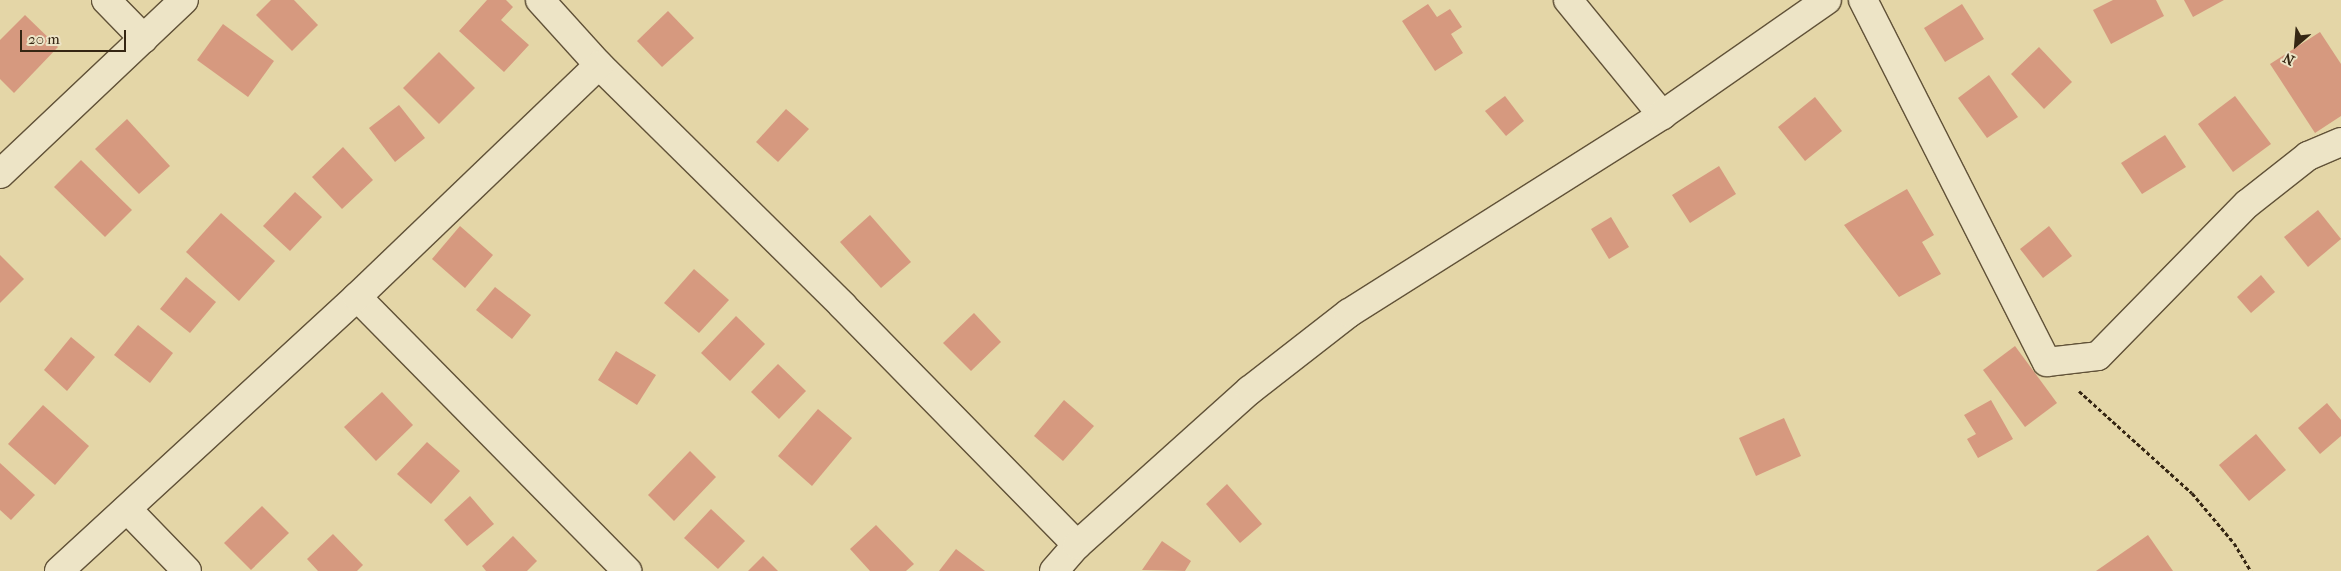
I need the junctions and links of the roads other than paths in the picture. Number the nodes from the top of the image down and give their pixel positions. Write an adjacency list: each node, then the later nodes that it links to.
1 (106, 0): 7 (street)
2 (184, 0): 7 (street)
3 (540, 0): 8 (street)
4 (1568, 0): 9 (street)
5 (1827, 0): 9 (street)
6 (1863, 0): 10 (street)
7 (144, 39): 11 (street)
8 (599, 66): 12 (street); 14 (street)
9 (1662, 114): 14 (street)
10 (2341, 142)
11 (0, 174)
12 (357, 297): 13 (street); 17 (street)
13 (127, 508): 15 (street); 16 (street)
14 (1077, 545): 18 (street)
15 (59, 571)
16 (187, 571)
17 (627, 571)
18 (1054, 571)

